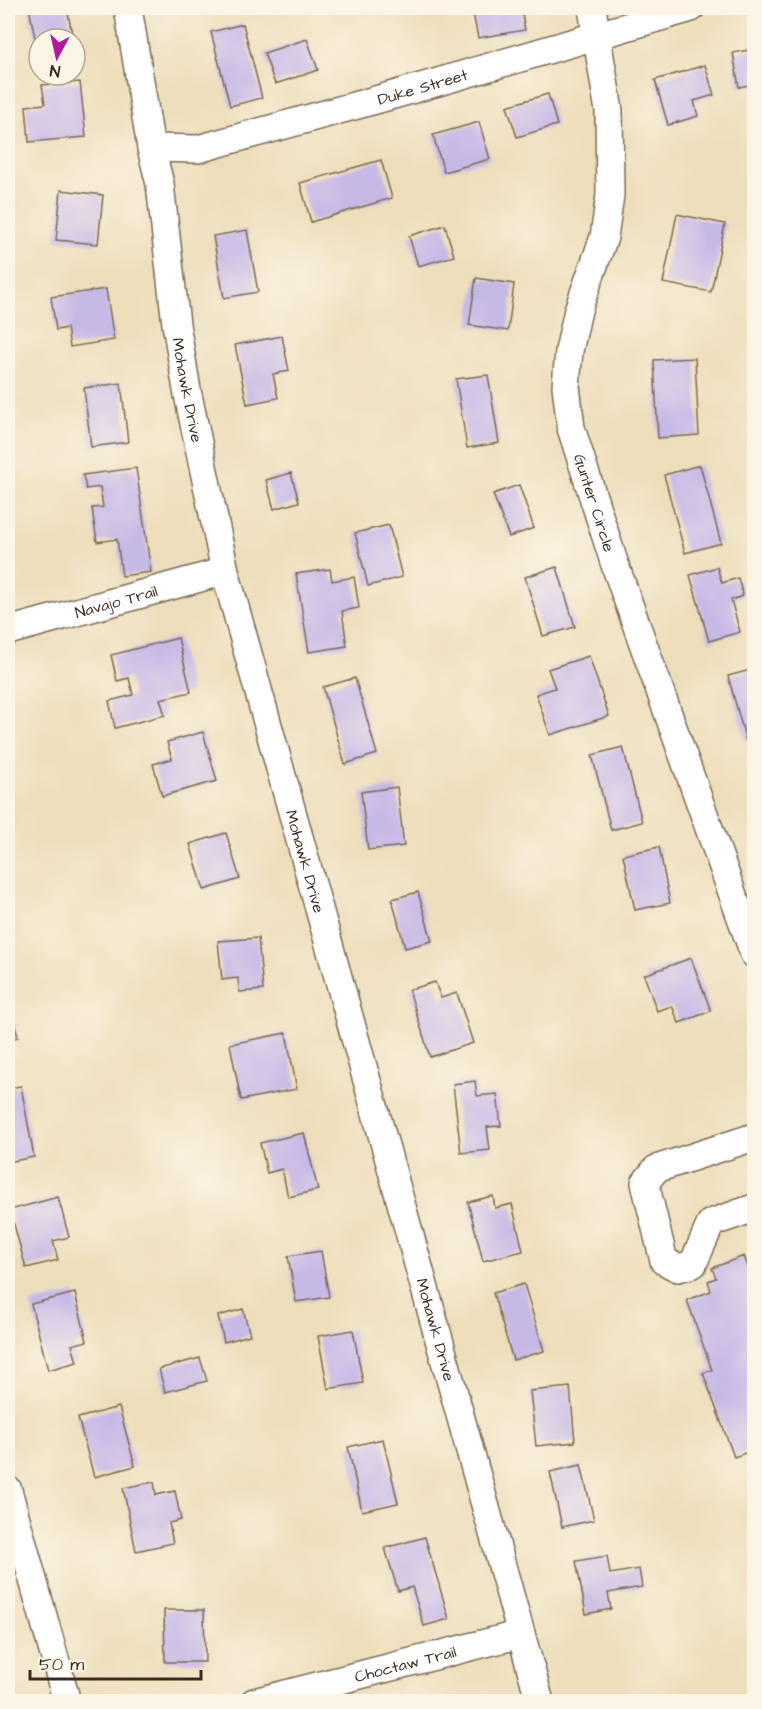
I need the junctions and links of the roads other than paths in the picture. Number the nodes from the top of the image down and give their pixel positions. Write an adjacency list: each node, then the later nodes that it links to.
1 (128, 8): 5 (street, Mohawk Drive)
2 (592, 8): 4 (street, Gunter Circle)
3 (691, 8): 4 (street, Duke Street)
4 (595, 34): 5 (street, Duke Street); 8 (street, Gunter Circle)
5 (151, 148): 6 (street, Mohawk Drive)
6 (225, 571): 7 (street, Navajo Trail); 12 (street, Mohawk Drive)
7 (8, 631)
8 (754, 954)
9 (754, 1137): 10 (street)
10 (754, 1208)
11 (8, 1490): 13 (street)
12 (521, 1634): 14 (street, Choctaw Trail); 15 (street, Mohawk Drive)
13 (67, 1701)
14 (254, 1701)
15 (540, 1701)

